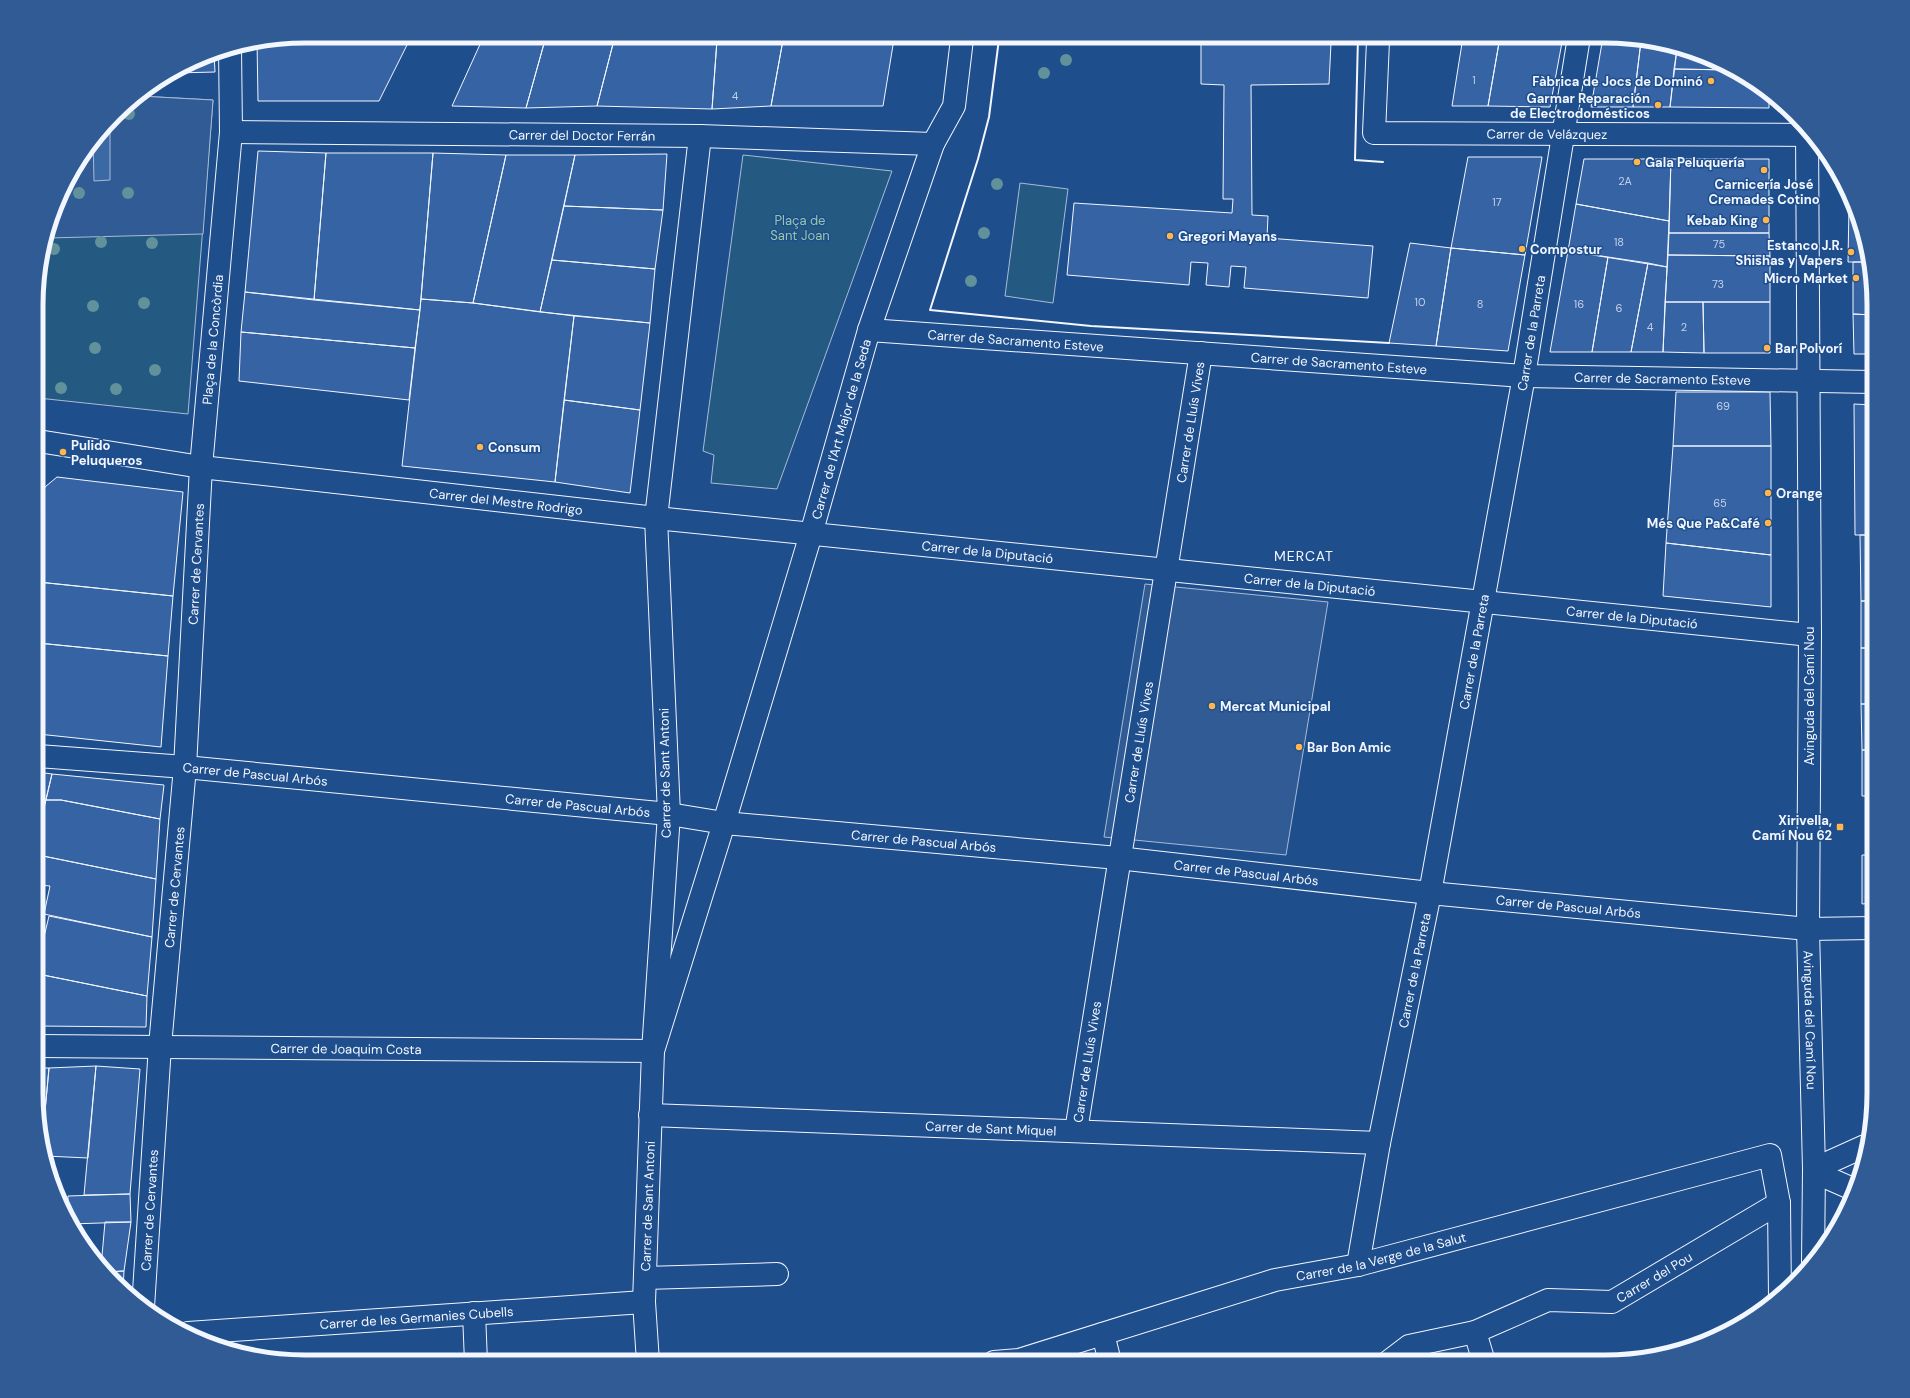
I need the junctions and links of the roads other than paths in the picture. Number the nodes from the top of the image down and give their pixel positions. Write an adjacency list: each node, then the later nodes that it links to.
1 (962, 43): 10 (street, Carrer de l'Art Major de la Seda)
2 (1378, 43): 7 (street, Carrer de Velázquez)
3 (1578, 43): 7 (street, Carrer de la Parreta)
4 (230, 54): 5 (street, Plaça de la Concòrdia)
5 (231, 132): 8 (street, Carrer del Doctor Ferrán); 17 (street, Plaça de la Concòrdia)
6 (1803, 133): 7 (street, Carrer de Velázquez)
7 (1562, 135): 13 (street, Carrer de la Parreta)
8 (700, 136): 10 (street, Carrer del Doctor Ferrán); 18 (street)
9 (1809, 141): 14 (street, Avinguda del Camí Nou)
10 (933, 144): 11 (street, Carrer de l'Art Major de la Seda)
11 (869, 330): 12 (street, Carrer de Sacramento Esteve); 19 (street, Carrer de l'Art Major de la Seda)
12 (1201, 353): 13 (street, Carrer de Sacramento Esteve); 20 (street, Carrer de Lluís Vives)
13 (1524, 376): 14 (street, Carrer de Sacramento Esteve); 21 (street, Carrer de la Parreta)
14 (1809, 381): 15 (street, Carrer de Sacramento Esteve); 22 (street, Avinguda del Camí Nou)
15 (1867, 382)
16 (43, 444): 17 (street)
17 (201, 467): 18 (street, Carrer del Mestre Rodrigo); 24 (street, Carrer de Cervantes)
18 (656, 518): 19 (street, Carrer del Mestre Rodrigo); 25 (street, Carrer de Sant Antoni)
19 (810, 534): 20 (street, Carrer de la Diputació); 26 (street, Carrer de l'Art Major de la Seda)
20 (1167, 570): 21 (street, Carrer de la Diputació); 27 (street, Carrer de Lluís Vives)
21 (1483, 601): 22 (street, Carrer de la Diputació); 28 (street, Carrer de la Parreta)
22 (1810, 635): 30 (street, Avinguda del Camí Nou)
23 (43, 756): 24 (street, Carrer de Pascual Arbós)
24 (185, 767): 25 (street, Carrer de Pascual Arbós); 32 (street, Carrer de Cervantes)
25 (669, 814): 26 (street, Carrer de Pascual Arbós); 33 (street, Carrer de Sant Antoni)
26 (724, 823): 27 (street, Carrer de Pascual Arbós); 33 (street, Carrer de Sant Antoni)
27 (1118, 858): 28 (street, Carrer de Pascual Arbós); 35 (street, Carrer de Lluís Vives)
28 (1430, 893): 30 (street, Carrer de Pascual Arbós); 36 (street, Carrer de la Parreta)
29 (1867, 928): 30 (street, Carrer de Pascual Arbós)
30 (1808, 929): 38 (street, Avinguda del Camí Nou)
31 (43, 1046): 32 (street, Carrer de Joaquim Costa)
32 (160, 1046): 33 (street, Carrer de Joaquim Costa); 46 (street, Carrer de Cervantes)
33 (653, 1051): 34 (street, Carrer de Sant Antoni)
34 (650, 1115): 35 (street, Carrer de Sant Miquel); 44 (street, Carrer de Sant Antoni)
35 (1076, 1131): 36 (street, Carrer de Sant Miquel)
36 (1379, 1143): 42 (street, Carrer de la Parreta)
37 (1861, 1148): 38 (street)
38 (1814, 1169): 39 (street); 41 (street, Avinguda del Camí Nou)
39 (1849, 1187)
40 (1779, 1203): 42 (street, Carrer de la Verge de la Salut); 45 (street); 50 (street, Carrer del Pou)
41 (1813, 1252)
42 (1358, 1265): 51 (street, Carrer de la Verge de la Salut)
43 (777, 1274): 44 (street)
44 (645, 1278): 47 (street, Carrer de Sant Antoni)
45 (1780, 1288)
46 (144, 1299)
47 (644, 1302): 48 (street, Carrer de les Germanies Cubells); 53 (street, Carrer de Sant Antoni)
48 (474, 1313): 49 (street, Carrer de les Germanies Cubells); 52 (street)
49 (199, 1332)
50 (1476, 1332): 56 (street, Carrer del Pou); 57 (street)
51 (1102, 1334): 54 (street, Carrer de la Verge de la Salut); 55 (street)
52 (476, 1355)
53 (648, 1355)
54 (1037, 1355)
55 (1108, 1355)
56 (1397, 1355)
57 (1482, 1355)

